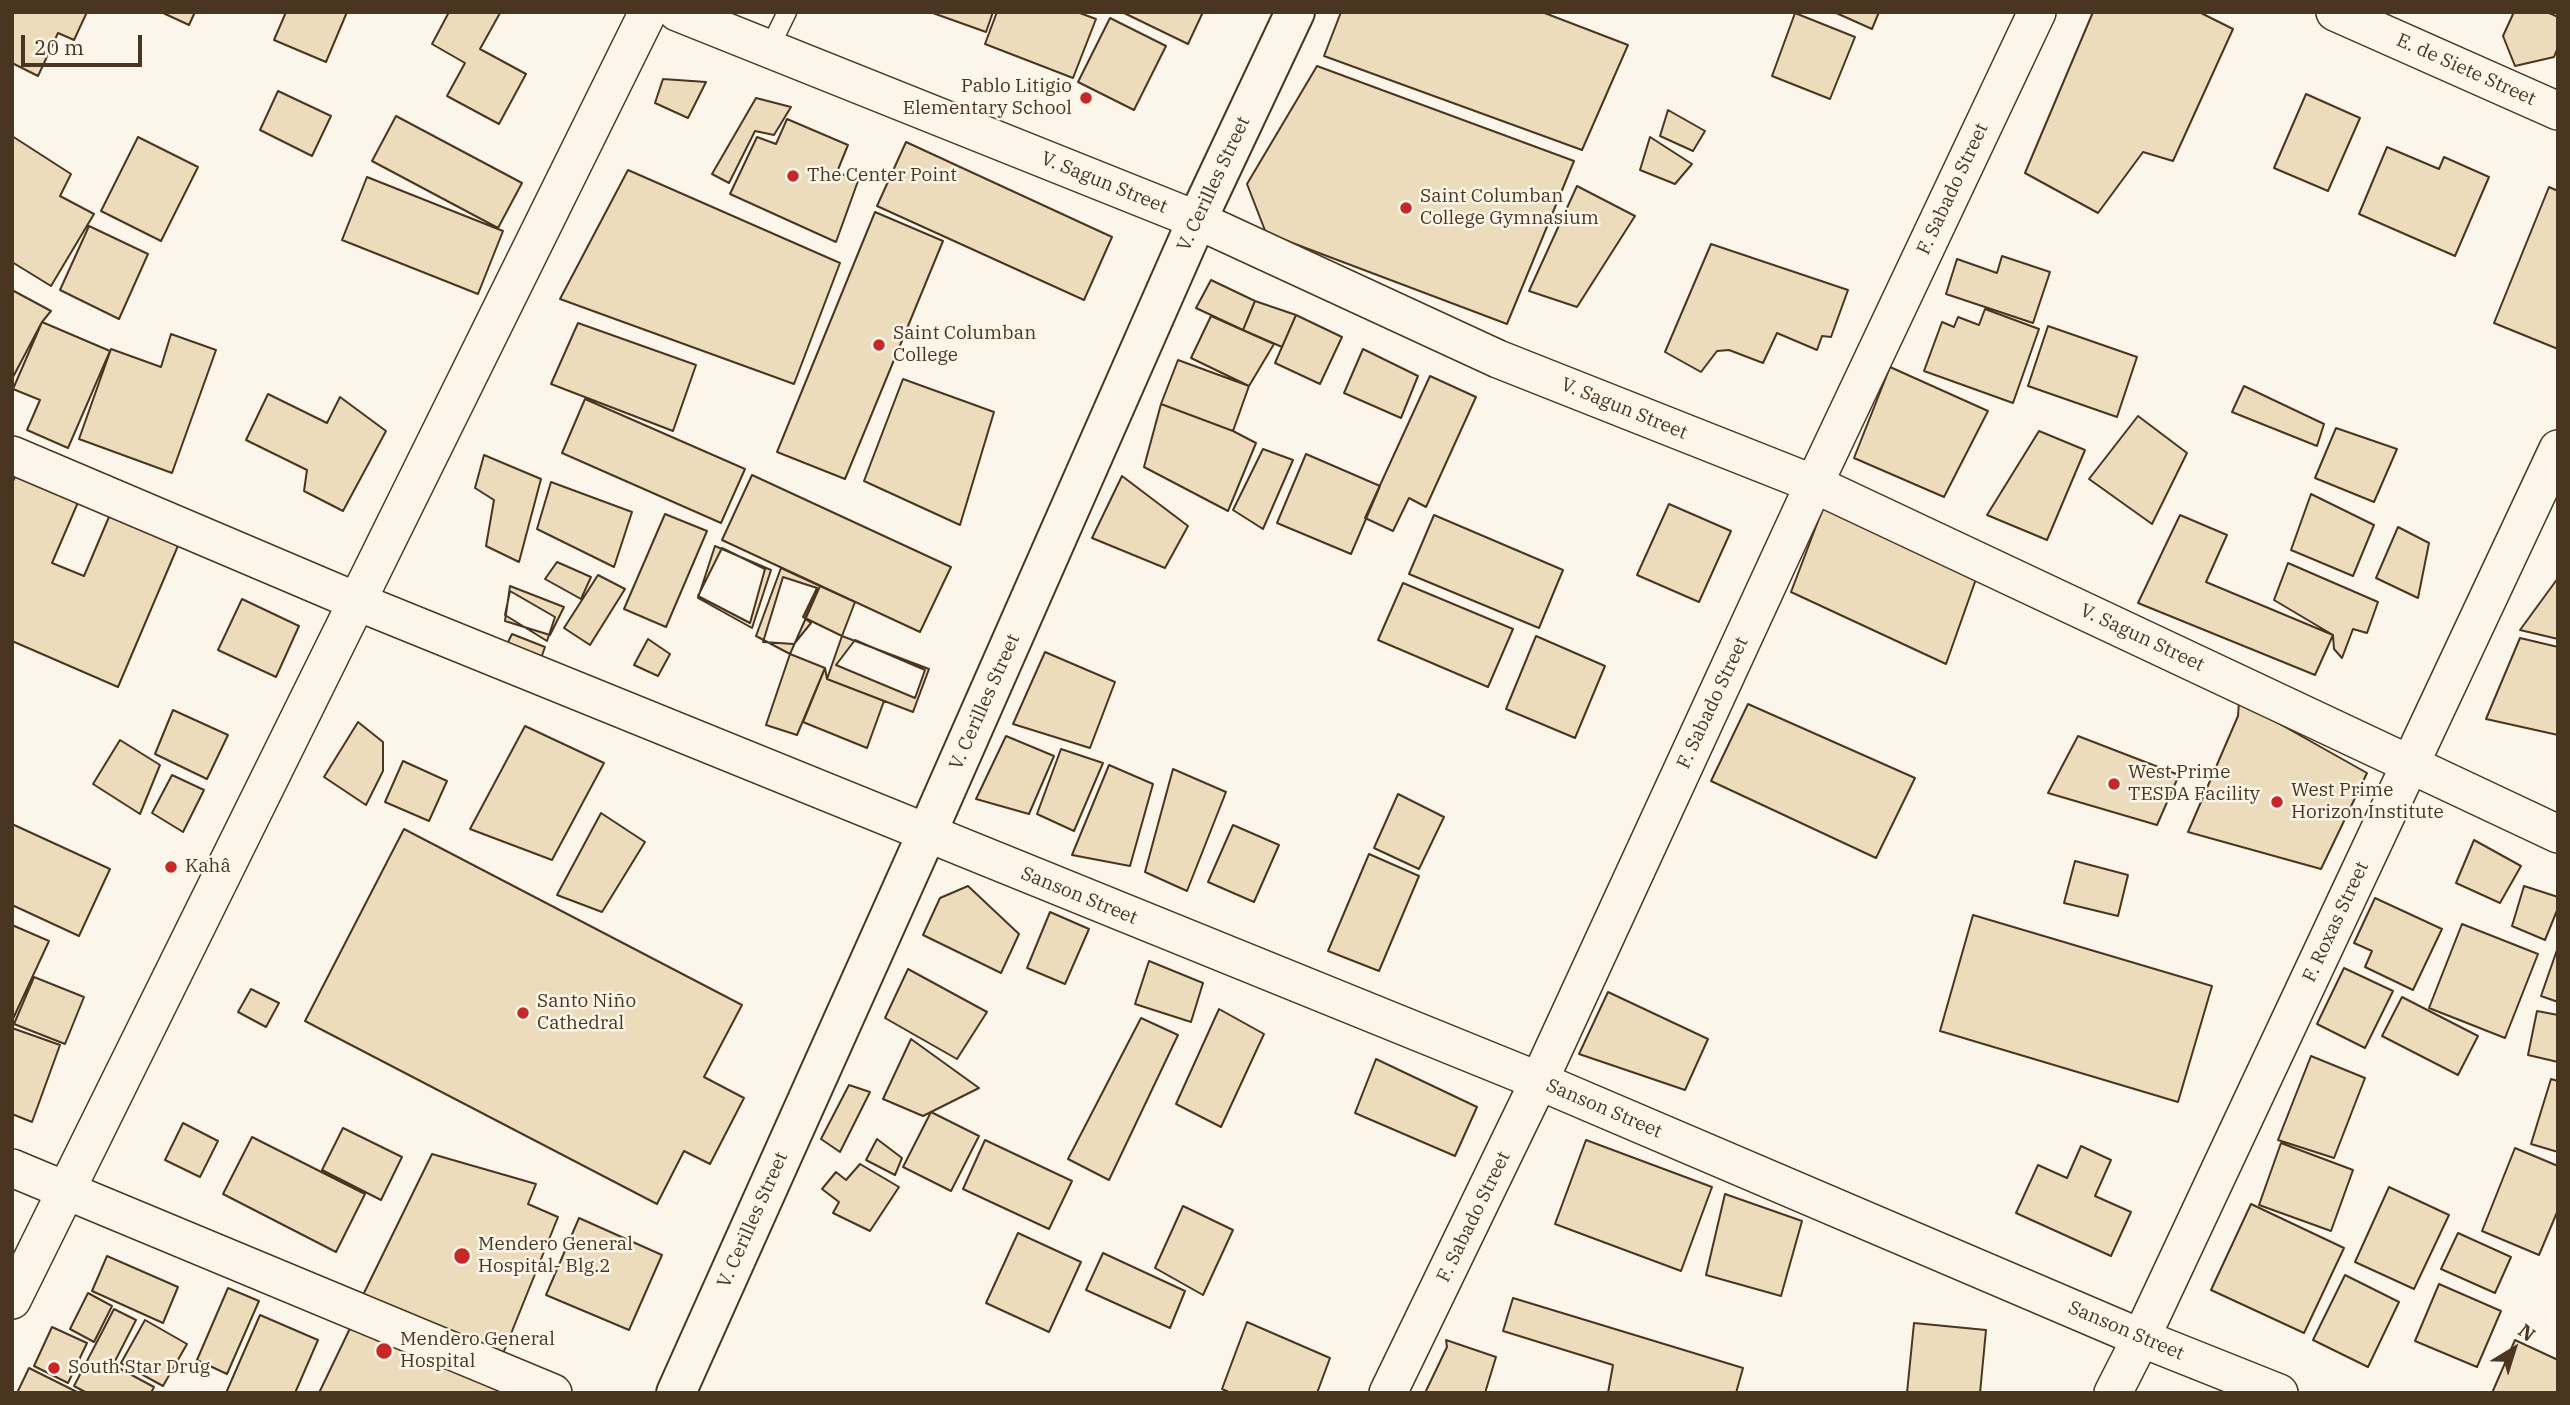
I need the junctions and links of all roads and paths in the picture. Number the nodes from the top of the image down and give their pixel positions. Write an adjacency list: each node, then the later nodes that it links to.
1 (648, 12): 13 (street)
2 (677, 12): 7 (street, V. Sagun Street)
3 (787, 12): 7 (lane)
4 (1295, 12): 9 (street, V. Cerilles Street)
5 (2037, 12): 12 (street, F. Sabado Street)
6 (2335, 12): 8 (street, E. de Siete Street)
7 (769, 50): 9 (street, V. Sagun Street)
8 (2558, 111)
9 (1197, 220): 12 (street, V. Sagun Street); 15 (street, V. Cerilles Street)
10 (2558, 449): 14 (street, F. Roxas Street)
11 (12, 455): 13 (street, Sanson Street)
12 (1814, 484): 14 (street, V. Sagun Street); 17 (street, F. Sabado Street)
13 (358, 603): 15 (street, Sanson Street); 19 (street)
14 (2410, 764): 16 (street, V. Sagun Street); 21 (street, F. Roxas Street)
15 (927, 833): 17 (street, Sanson Street); 23 (street, V. Cerilles Street)
16 (2558, 834)
17 (1539, 1082): 21 (street, Sanson Street); 24 (street, F. Sabado Street)
18 (12, 1168): 19 (street)
19 (67, 1191): 20 (street); 22 (street)
20 (12, 1300)
21 (2141, 1338): 25 (street, F. Roxas Street); 26 (street, Sanson Street)
22 (553, 1393)
23 (676, 1393)
24 (1388, 1393)
25 (2113, 1393)
26 (2279, 1393)

